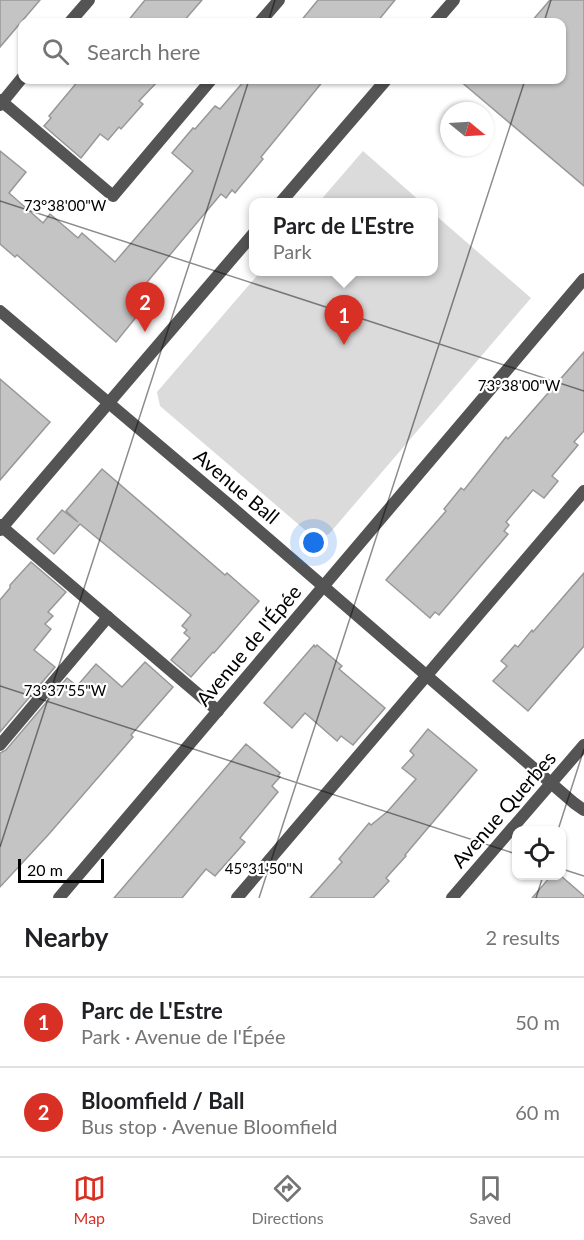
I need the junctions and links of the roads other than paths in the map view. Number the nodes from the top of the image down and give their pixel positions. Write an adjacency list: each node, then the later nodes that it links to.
1 (89, 0): 4 (street)
2 (279, 0): 5 (street)
3 (454, 0): 6 (street)
4 (73, 18)
5 (263, 18)
6 (438, 18)
7 (18, 83): 10 (street)
8 (209, 84): 10 (street)
9 (383, 84): 11 (street)
10 (1, 102)
11 (284, 198)
12 (249, 239): 15 (street)
13 (584, 279): 18 (street, Avenue de l'Épée)
14 (0, 311): 15 (street, Avenue Ball)
15 (107, 403): 17 (street); 18 (street, Avenue Ball)
16 (584, 491): 20 (street)
17 (1, 527): 19 (street)
18 (323, 586): 20 (street, Avenue Ball); 21 (street, Avenue de l'Épée)
19 (108, 617): 21 (street); 22 (street)
20 (427, 676): 24 (street, Avenue Ball); 27 (street)
21 (218, 711): 26 (street, Avenue de l'Épée)
22 (0, 745)
23 (584, 745): 24 (street, Avenue Querbes)
24 (551, 782): 25 (street, Avenue Ball); 28 (street, Avenue Querbes)
25 (584, 810)
26 (59, 898)
27 (237, 898)
28 (452, 898)

